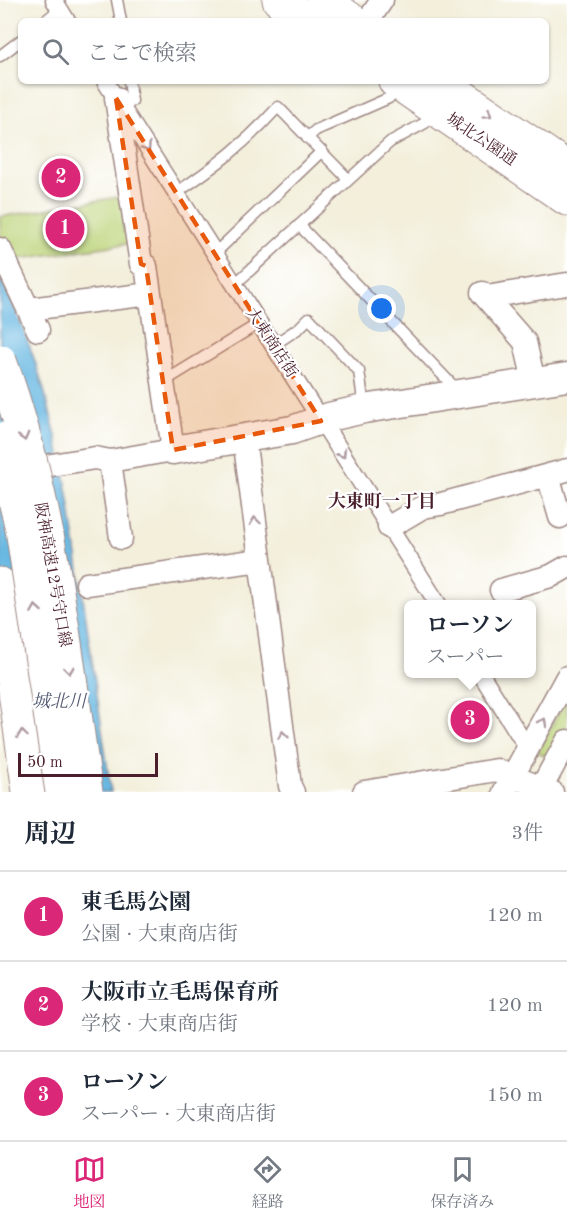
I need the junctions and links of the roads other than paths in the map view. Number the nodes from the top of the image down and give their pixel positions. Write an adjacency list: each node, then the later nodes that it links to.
1 (117, 0): 5 (lane)
2 (279, 0): 6 (main road)
3 (323, 0): 7 (main road)
4 (382, 0): 8 (street)
5 (120, 18)
6 (304, 18)
7 (349, 18)
8 (370, 18)
9 (18, 42): 10 (lane)
10 (0, 56)
11 (444, 84): 17 (main road, 城北公園通, one-way to 17)
12 (392, 89): 15 (lane); 20 (main road, 城北公園通)
13 (118, 92): 19 (street, 大東商店街, one-way to 19); 26 (street)
14 (425, 123): 18 (lane)
15 (307, 138): 16 (lane); 19 (lane)
16 (322, 151): 18 (lane); 23 (lane)
17 (567, 168)
18 (348, 179): 21 (lane)
19 (176, 193): 23 (street, 大東商店街)
20 (567, 199)
21 (300, 225): 25 (lane); 35 (lane)
22 (0, 249): 27 (street)
23 (214, 254): 25 (street, 大東商店街)
24 (567, 284): 34 (street)
25 (234, 285): 28 (street, 大東商店街)
26 (150, 294): 27 (street); 33 (street)
27 (29, 309): 29 (street)
28 (258, 324): 30 (street, 大東商店街); 33 (lane)
29 (38, 330)
30 (272, 346): 36 (lane); 37 (street, 大東商店街)
31 (0, 361): 61 (main road, 阪神高速12号守口線, one-way to 61, bridge)
32 (567, 377): 34 (street)
33 (163, 382): 40 (street)
34 (534, 382): 35 (street)
35 (460, 394): 36 (street)
36 (364, 409): 37 (street)
37 (321, 421): 38 (street); 45 (street, 大東商店街, one-way to 45)
38 (244, 438): 40 (street); 47 (street, one-way to 38)
39 (0, 439): 60 (main road, 阪神高速12号守口線, one-way to 39, bridge)
40 (173, 450): 41 (street)
41 (110, 460): 43 (street, bridge); 46 (street)
42 (557, 472): 44 (street); 45 (street)
43 (0, 473)
44 (560, 517)
45 (389, 527): 52 (street, 大東商店街)
46 (122, 538)
47 (260, 560): 50 (street); 62 (street, one-way to 47)
48 (567, 567): 51 (street)
49 (0, 584): 59 (main road, one-way to 49)
50 (87, 584)
51 (501, 590)
52 (435, 600)
53 (567, 676): 56 (street, one-way to 53)
54 (484, 678): 56 (street)
55 (567, 741): 58 (street)
56 (528, 749): 57 (street)
57 (509, 784): 58 (street); 63 (street)
58 (544, 791)
59 (29, 792)
60 (63, 792)
61 (86, 792)
62 (293, 792)
63 (367, 792)

